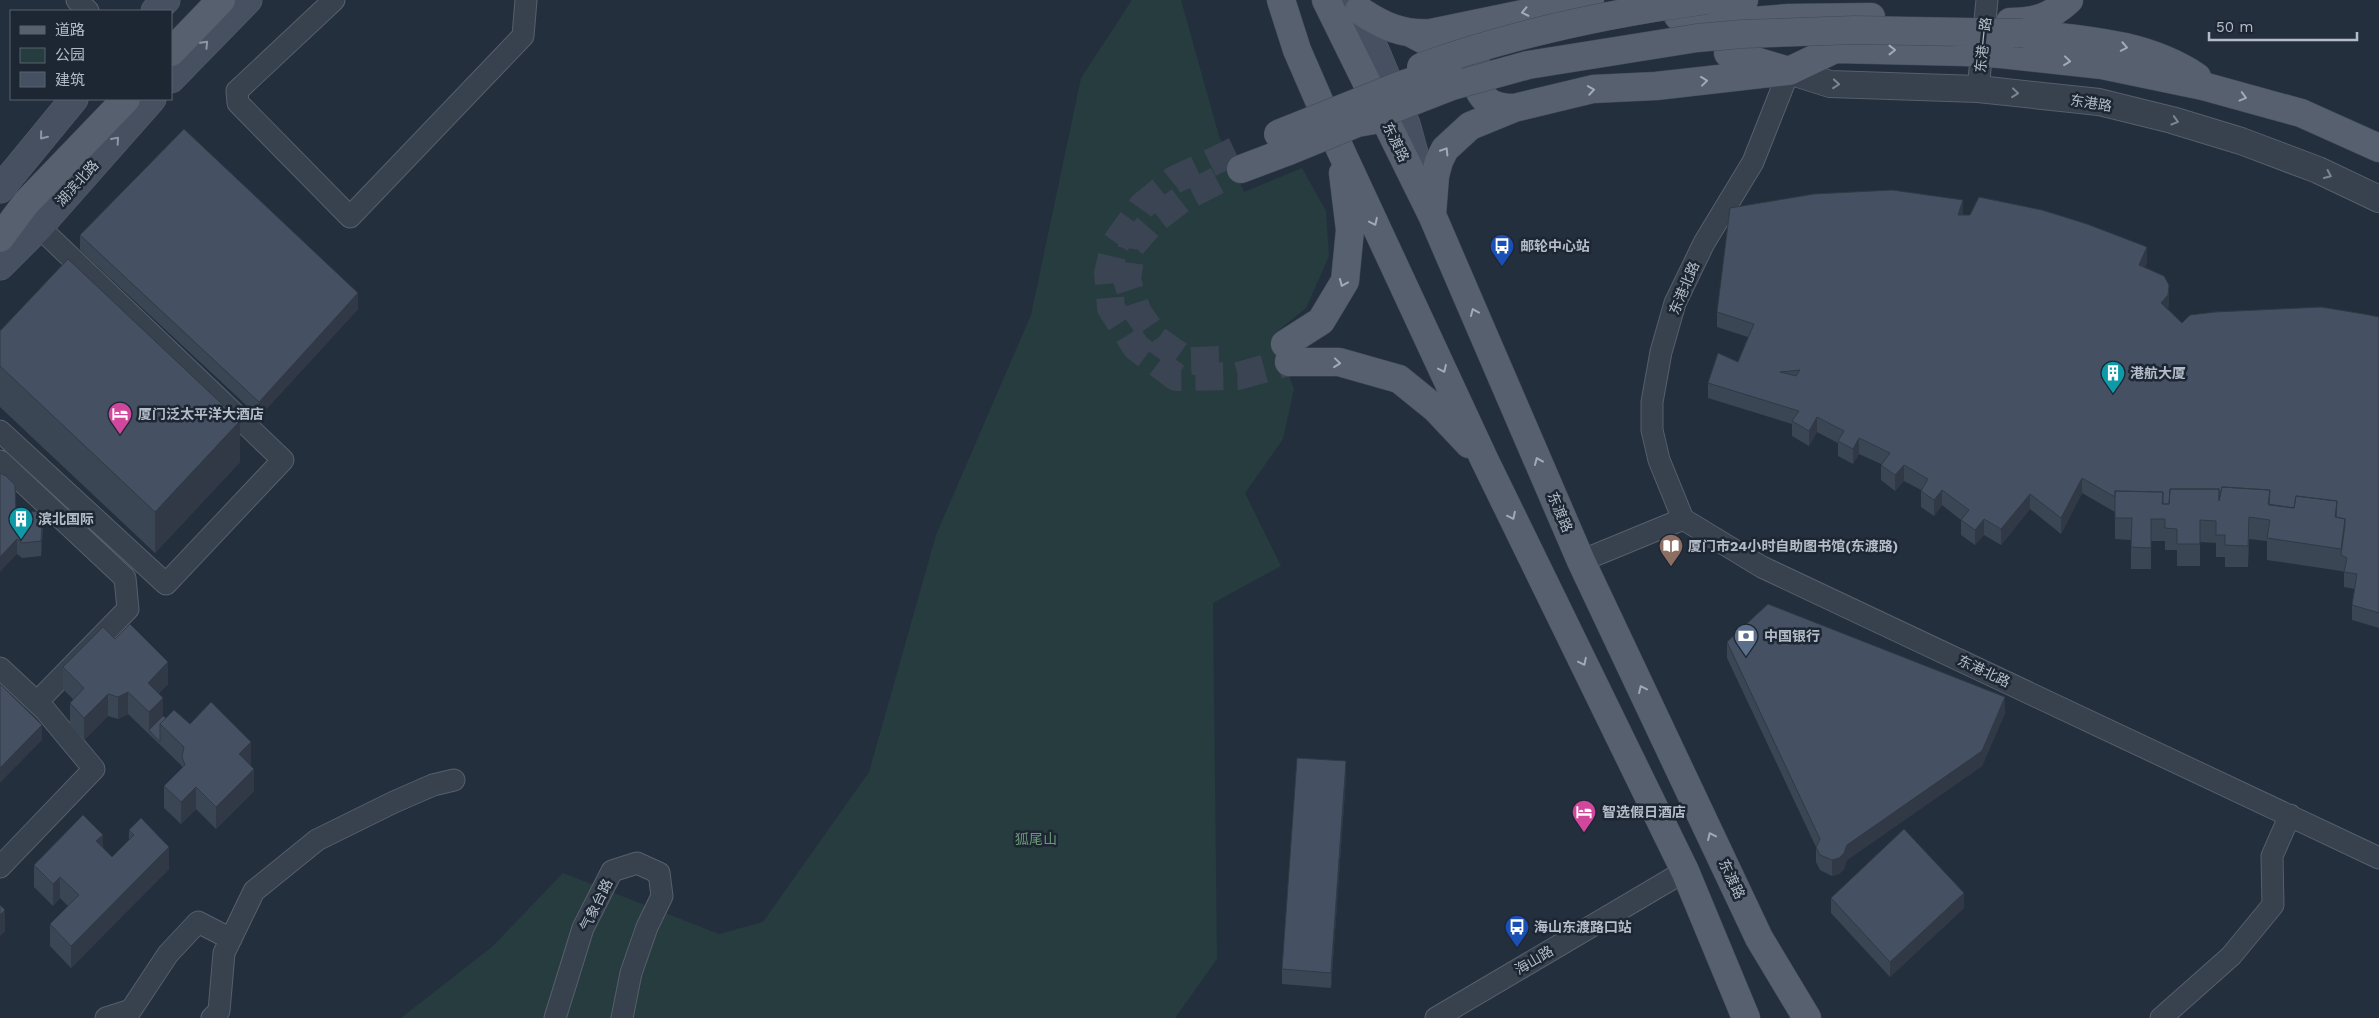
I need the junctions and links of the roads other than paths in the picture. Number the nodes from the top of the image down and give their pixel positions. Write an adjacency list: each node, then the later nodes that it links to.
1 (77, 0): 16 (street)
2 (166, 0): 17 (main road)
3 (205, 0): 19 (main road)
4 (221, 0): 22 (main road)
5 (248, 0): 25 (main road, one-way to 5)
6 (334, 0): 7 (street)
7 (526, 0)
8 (1271, 0): 21 (main road)
9 (1281, 0): 21 (main road)
10 (1326, 0): 40 (main road, 东渡路)
11 (1590, 0): 20 (main road, one-way to 20)
12 (1708, 0): 34 (main road, bridge)
13 (1744, 0): 23 (main road)
14 (2069, 0): 18 (main road)
15 (1350, 3): 20 (main road); 40 (main road)
16 (87, 10)
17 (156, 10)
18 (2004, 18): 26 (street, 东港一路); 27 (main road, one-way to 27); 33 (main road, bridge); 34 (main road, bridge)
19 (172, 34)
20 (1413, 34): 23 (main road)
21 (1297, 50): 36 (main road)
22 (172, 51)
23 (1484, 54): 32 (main road)
24 (1789, 71): 26 (street, 东港路, one-way to 26); 27 (main road, one-way to 27, bridge); 32 (main road, one-way to 24); 33 (main road, bridge); 47 (street, 东港北路)
25 (172, 78)
26 (1978, 89): 39 (street, 东港路, one-way to 39)
27 (2215, 89): 35 (main road, one-way to 35)
28 (73, 100): 38 (main road, one-way to 38)
29 (108, 100): 38 (main road)
30 (125, 100): 38 (main road)
31 (151, 100): 41 (main road, 湖滨北路, one-way to 31)
32 (1514, 108): 40 (main road, one-way to 32)
33 (1357, 123): 34 (main road, bridge)
34 (1282, 143): 37 (main road)
35 (2379, 148)
36 (1340, 149): 46 (main road, one-way to 46); 46 (main road, one-way to 46)
37 (1238, 160)
38 (11, 199): 42 (main road)
39 (2379, 199)
40 (1432, 215): 48 (main road, 东渡路, one-way to 40)
41 (39, 227): 43 (main road, 湖滨北路); 44 (street)
42 (0, 238)
43 (0, 266)
44 (0, 431)
45 (0, 461): 50 (street)
46 (1485, 461): 55 (main road, one-way to 55)
47 (1683, 519): 48 (street); 52 (street, 东港北路)
48 (1581, 561): 56 (main road, 东渡路, one-way to 48)
49 (0, 668): 50 (street)
50 (37, 702): 54 (street)
51 (454, 780): 57 (street)
52 (2290, 815): 53 (street, 东港北路); 66 (street)
53 (2379, 858)
54 (0, 867)
55 (1685, 871): 62 (street, 海山路); 63 (main road)
56 (1760, 938): 64 (main road); 65 (main road, 东渡路)
57 (231, 939): 58 (street); 59 (street)
58 (106, 1018)
59 (212, 1018)
60 (554, 1018): 61 (street, 气象台路)
61 (622, 1018)
62 (1436, 1018)
63 (1746, 1018)
64 (1790, 1018)
65 (1807, 1018)
66 (2161, 1018)

